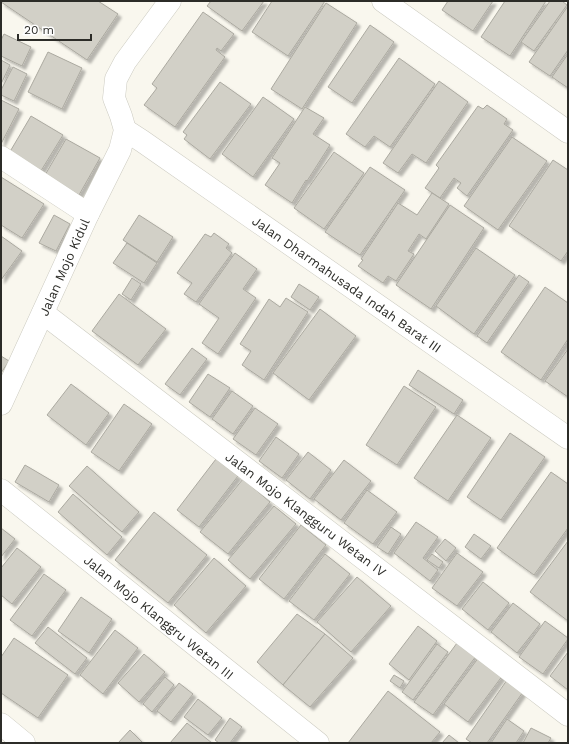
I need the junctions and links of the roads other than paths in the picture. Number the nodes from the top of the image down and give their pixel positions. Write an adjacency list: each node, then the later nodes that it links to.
1 (170, 1): 3 (street)
2 (383, 1): 4 (street)
3 (125, 130): 6 (street, Jalan Mojo Kidul); 9 (street, Jalan Dharmahusada Indah Barat III)
4 (568, 132)
5 (1, 157): 6 (street)
6 (88, 214): 7 (street, Jalan Mojo Kidul)
7 (43, 313): 8 (street, Jalan Mojo Kidul); 11 (street, Jalan Mojo Klangguru Wetan IV)
8 (1, 404)
9 (568, 438)
10 (1, 490): 14 (street, Jalan Mojo Klanggru Wetan III)
11 (568, 715)
12 (1, 724): 13 (street)
13 (24, 743)
14 (318, 743)

